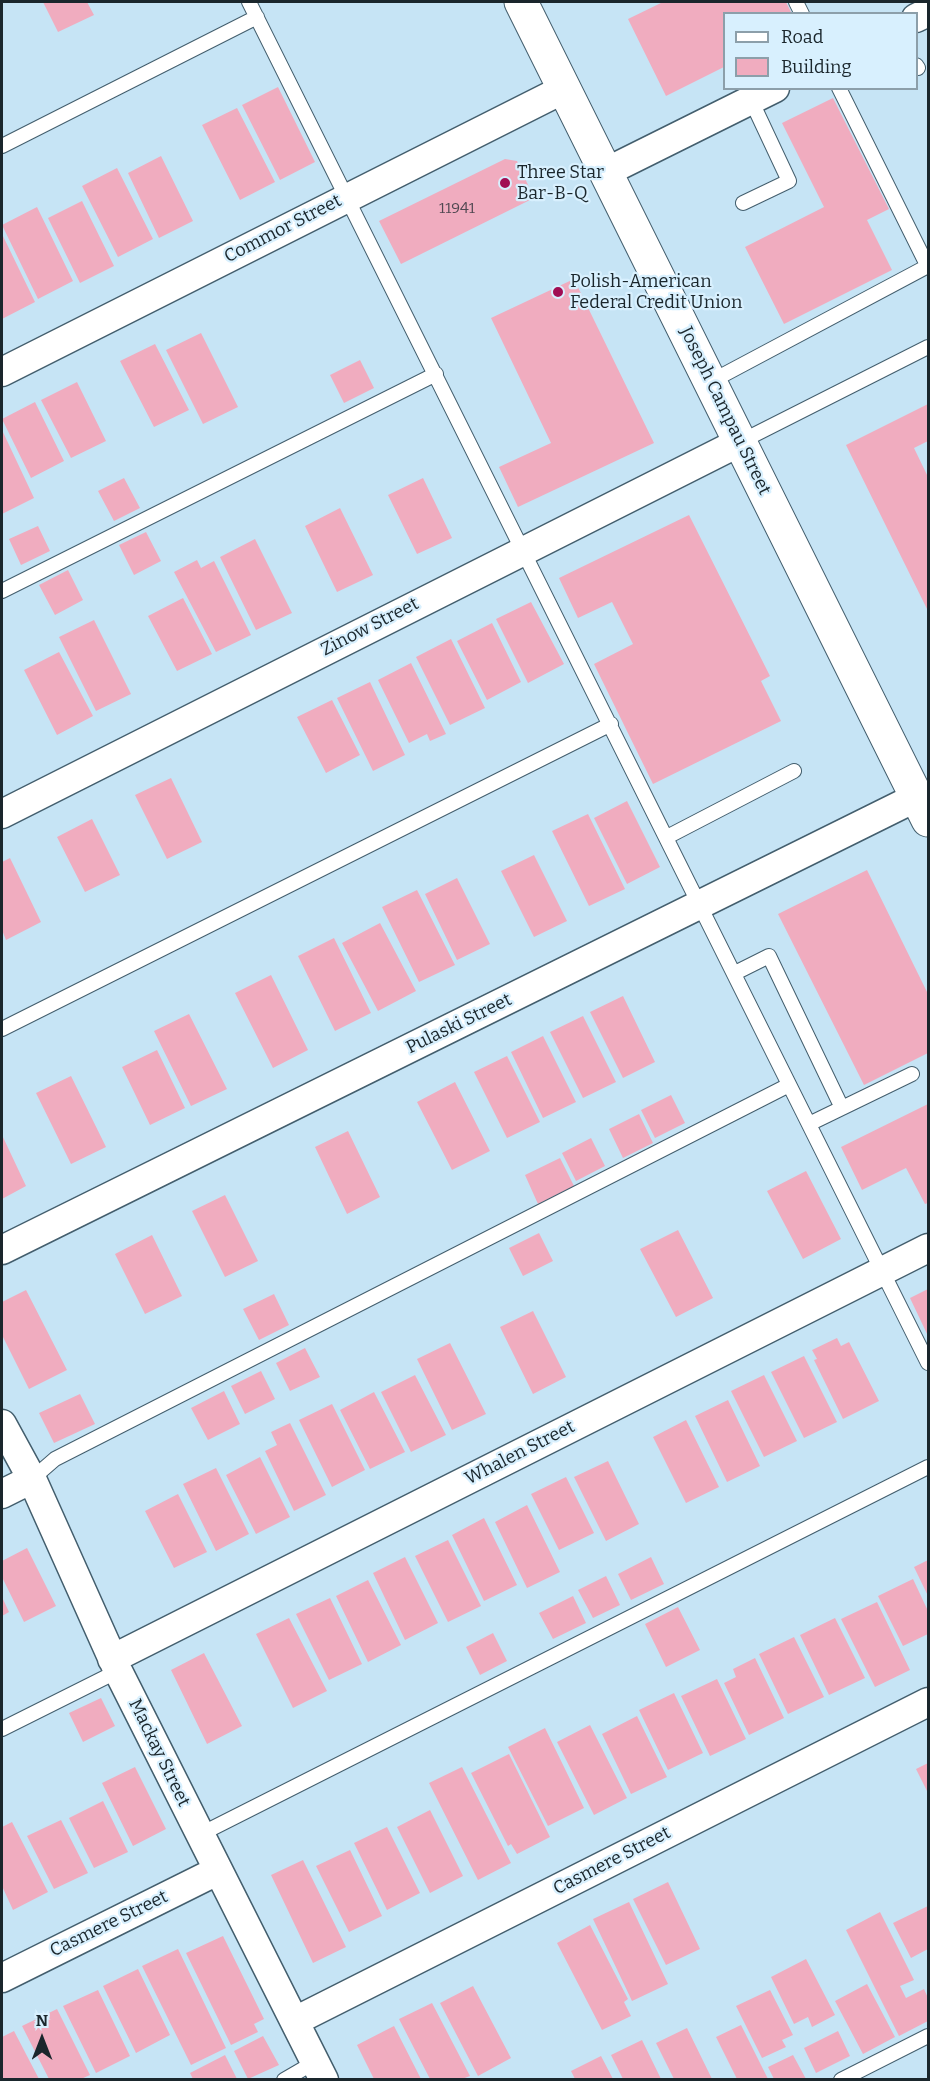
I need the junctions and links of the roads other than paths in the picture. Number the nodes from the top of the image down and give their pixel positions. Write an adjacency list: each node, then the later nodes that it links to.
1 (249, 2): 3 (lane)
2 (521, 2): 4 (street, Joseph Campau Street)
3 (257, 17): 7 (lane); 9 (lane)
4 (564, 89): 8 (street, Joseph Campau Street); 9 (street, Commor Street)
5 (840, 90): 11 (lane)
6 (763, 94): 8 (street); 10 (lane)
7 (2, 146)
8 (606, 172): 15 (street, Joseph Campau Street)
9 (348, 196): 13 (street, Commor Street); 14 (lane)
10 (743, 203)
11 (928, 267): 15 (lane)
12 (928, 347): 16 (lane)
13 (2, 372)
14 (435, 374): 17 (lane); 18 (lane)
15 (711, 382): 16 (street, Joseph Campau Street)
16 (740, 442): 17 (street, Zinow Street); 21 (street, Joseph Campau Street)
17 (524, 550): 19 (lane); 22 (street, Zinow Street)
18 (2, 591)
19 (610, 724): 23 (lane); 26 (lane)
20 (794, 771): 23 (lane)
21 (925, 803): 24 (street, Pulaski Street)
22 (2, 814)
23 (667, 837): 24 (lane)
24 (701, 904): 25 (lane); 32 (street, Pulaski Street)
25 (735, 973): 28 (lane); 29 (lane)
26 (2, 1029)
27 (912, 1074): 29 (lane)
28 (789, 1085): 30 (lane); 37 (lane)
29 (842, 1108): 30 (lane)
30 (809, 1124): 33 (lane)
31 (928, 1248): 33 (street, Whalen Street)
32 (2, 1250)
33 (884, 1271): 34 (lane); 39 (street, Whalen Street)
34 (928, 1363)
35 (2, 1424): 37 (street, Mackay Street)
36 (928, 1467): 42 (lane)
37 (32, 1479): 38 (street); 39 (street, Mackay Street)
38 (2, 1494)
39 (115, 1665): 41 (lane); 42 (street, Mackay Street)
40 (928, 1702): 45 (street, Casmere Street)
41 (2, 1729)
42 (199, 1835): 43 (street, Mackay Street)
43 (217, 1871): 44 (street, Casmere Street); 45 (street, Mackay Street)
44 (2, 1977)
45 (295, 2020): 47 (street, Mackay Street)
46 (928, 2036): 49 (lane)
47 (319, 2071): 48 (lane)
48 (284, 2079)
49 (841, 2079)

